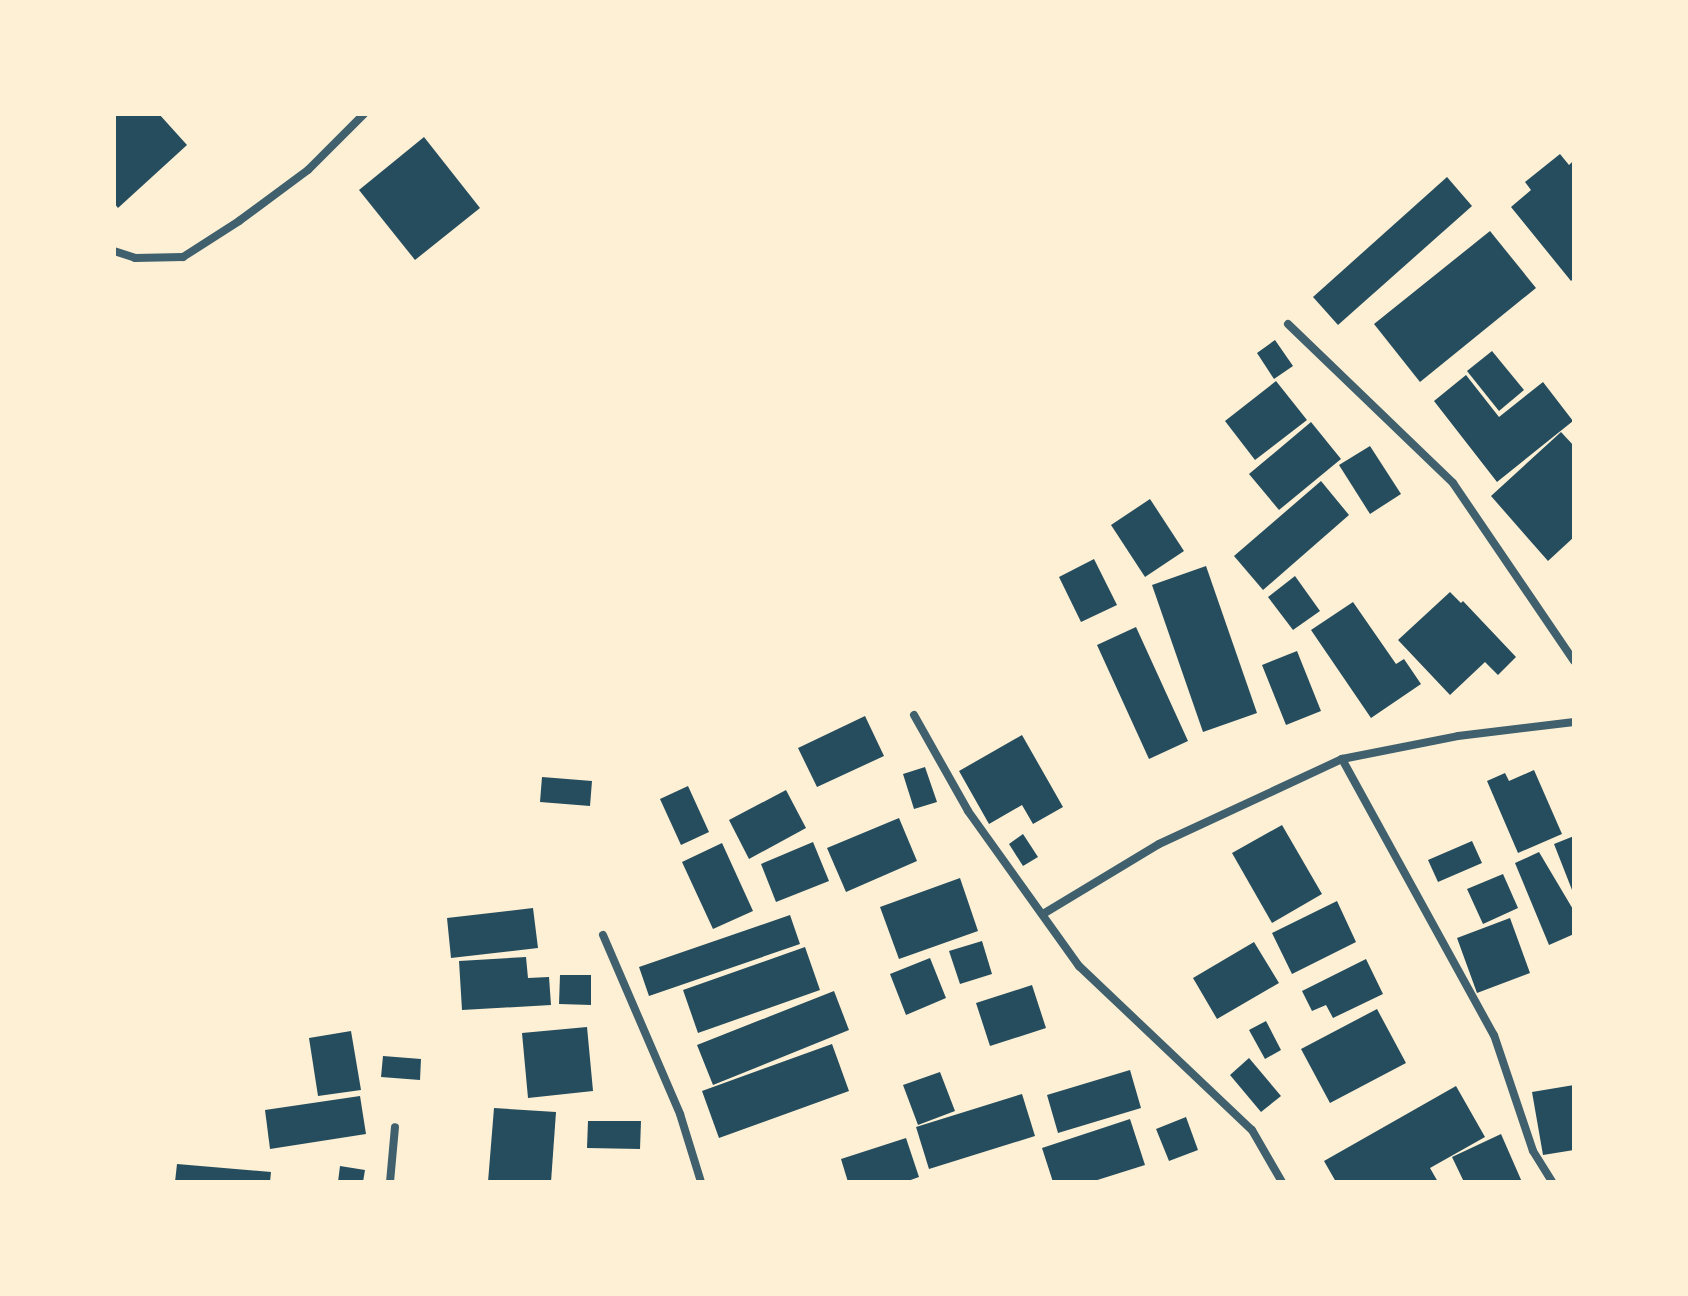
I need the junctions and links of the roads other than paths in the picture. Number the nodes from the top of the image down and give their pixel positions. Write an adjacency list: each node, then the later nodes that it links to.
1 (364, 114): 2 (street)
2 (114, 251)
3 (1288, 324): 4 (street)
4 (1574, 661)
5 (914, 715): 8 (street)
6 (1574, 722): 7 (street)
7 (1342, 759): 8 (street); 14 (street)
8 (1043, 914): 13 (street)
9 (603, 935): 12 (street)
10 (395, 1127): 11 (street)
11 (390, 1182)
12 (701, 1182)
13 (1282, 1182)
14 (1552, 1182)

